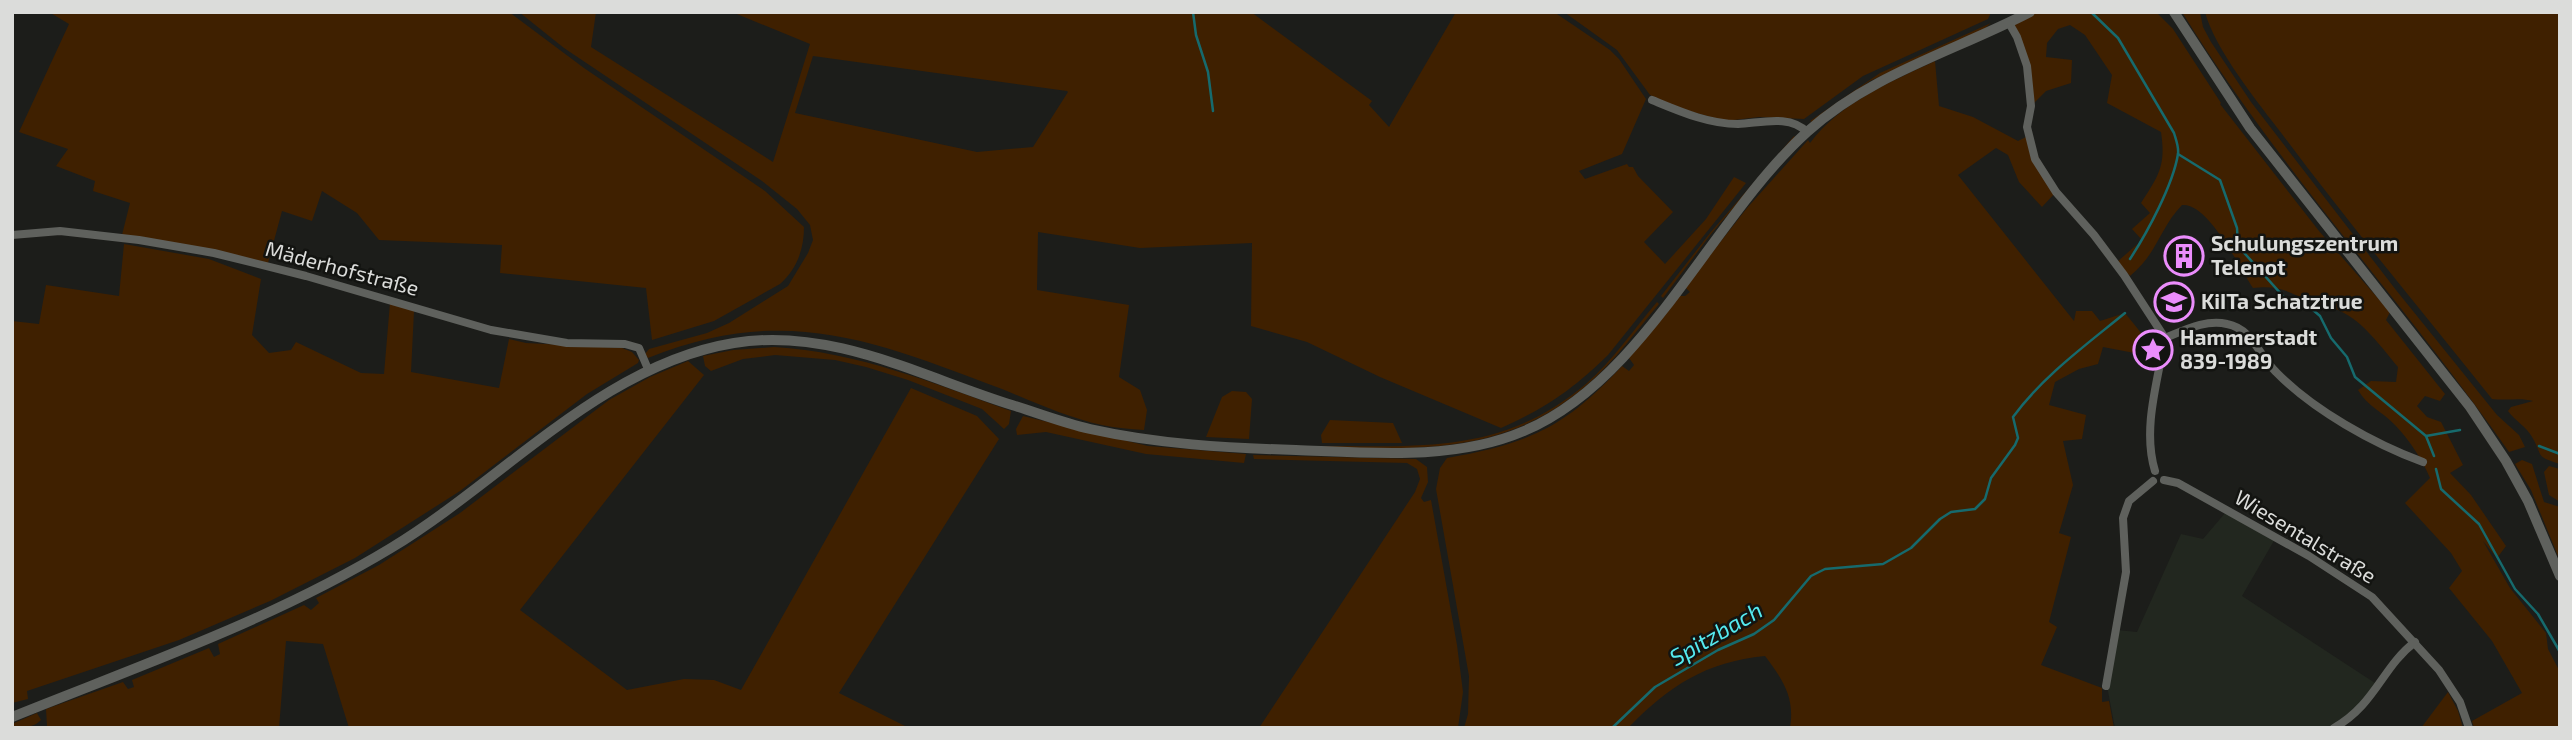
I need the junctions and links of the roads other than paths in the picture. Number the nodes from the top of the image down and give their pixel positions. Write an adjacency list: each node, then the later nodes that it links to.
1 (2030, 12): 3 (street)
2 (2174, 12): 13 (main road)
3 (2010, 23): 5 (street); 7 (street)
4 (1652, 100): 5 (street)
5 (1807, 132): 8 (street)
6 (12, 235): 8 (street, Mäderhofstraße)
7 (2165, 338): 9 (street); 10 (street)
8 (648, 369): 16 (street)
9 (2423, 462)
10 (2155, 471): 11 (street); 12 (street)
11 (2164, 480): 12 (street); 14 (street, Wiesentalstraße)
12 (2153, 481): 15 (street)
13 (2560, 576)
14 (2415, 642): 17 (street); 18 (street, Wiesentalstraße)
15 (2106, 686)
16 (12, 717)
17 (2334, 728)
18 (2469, 728)

